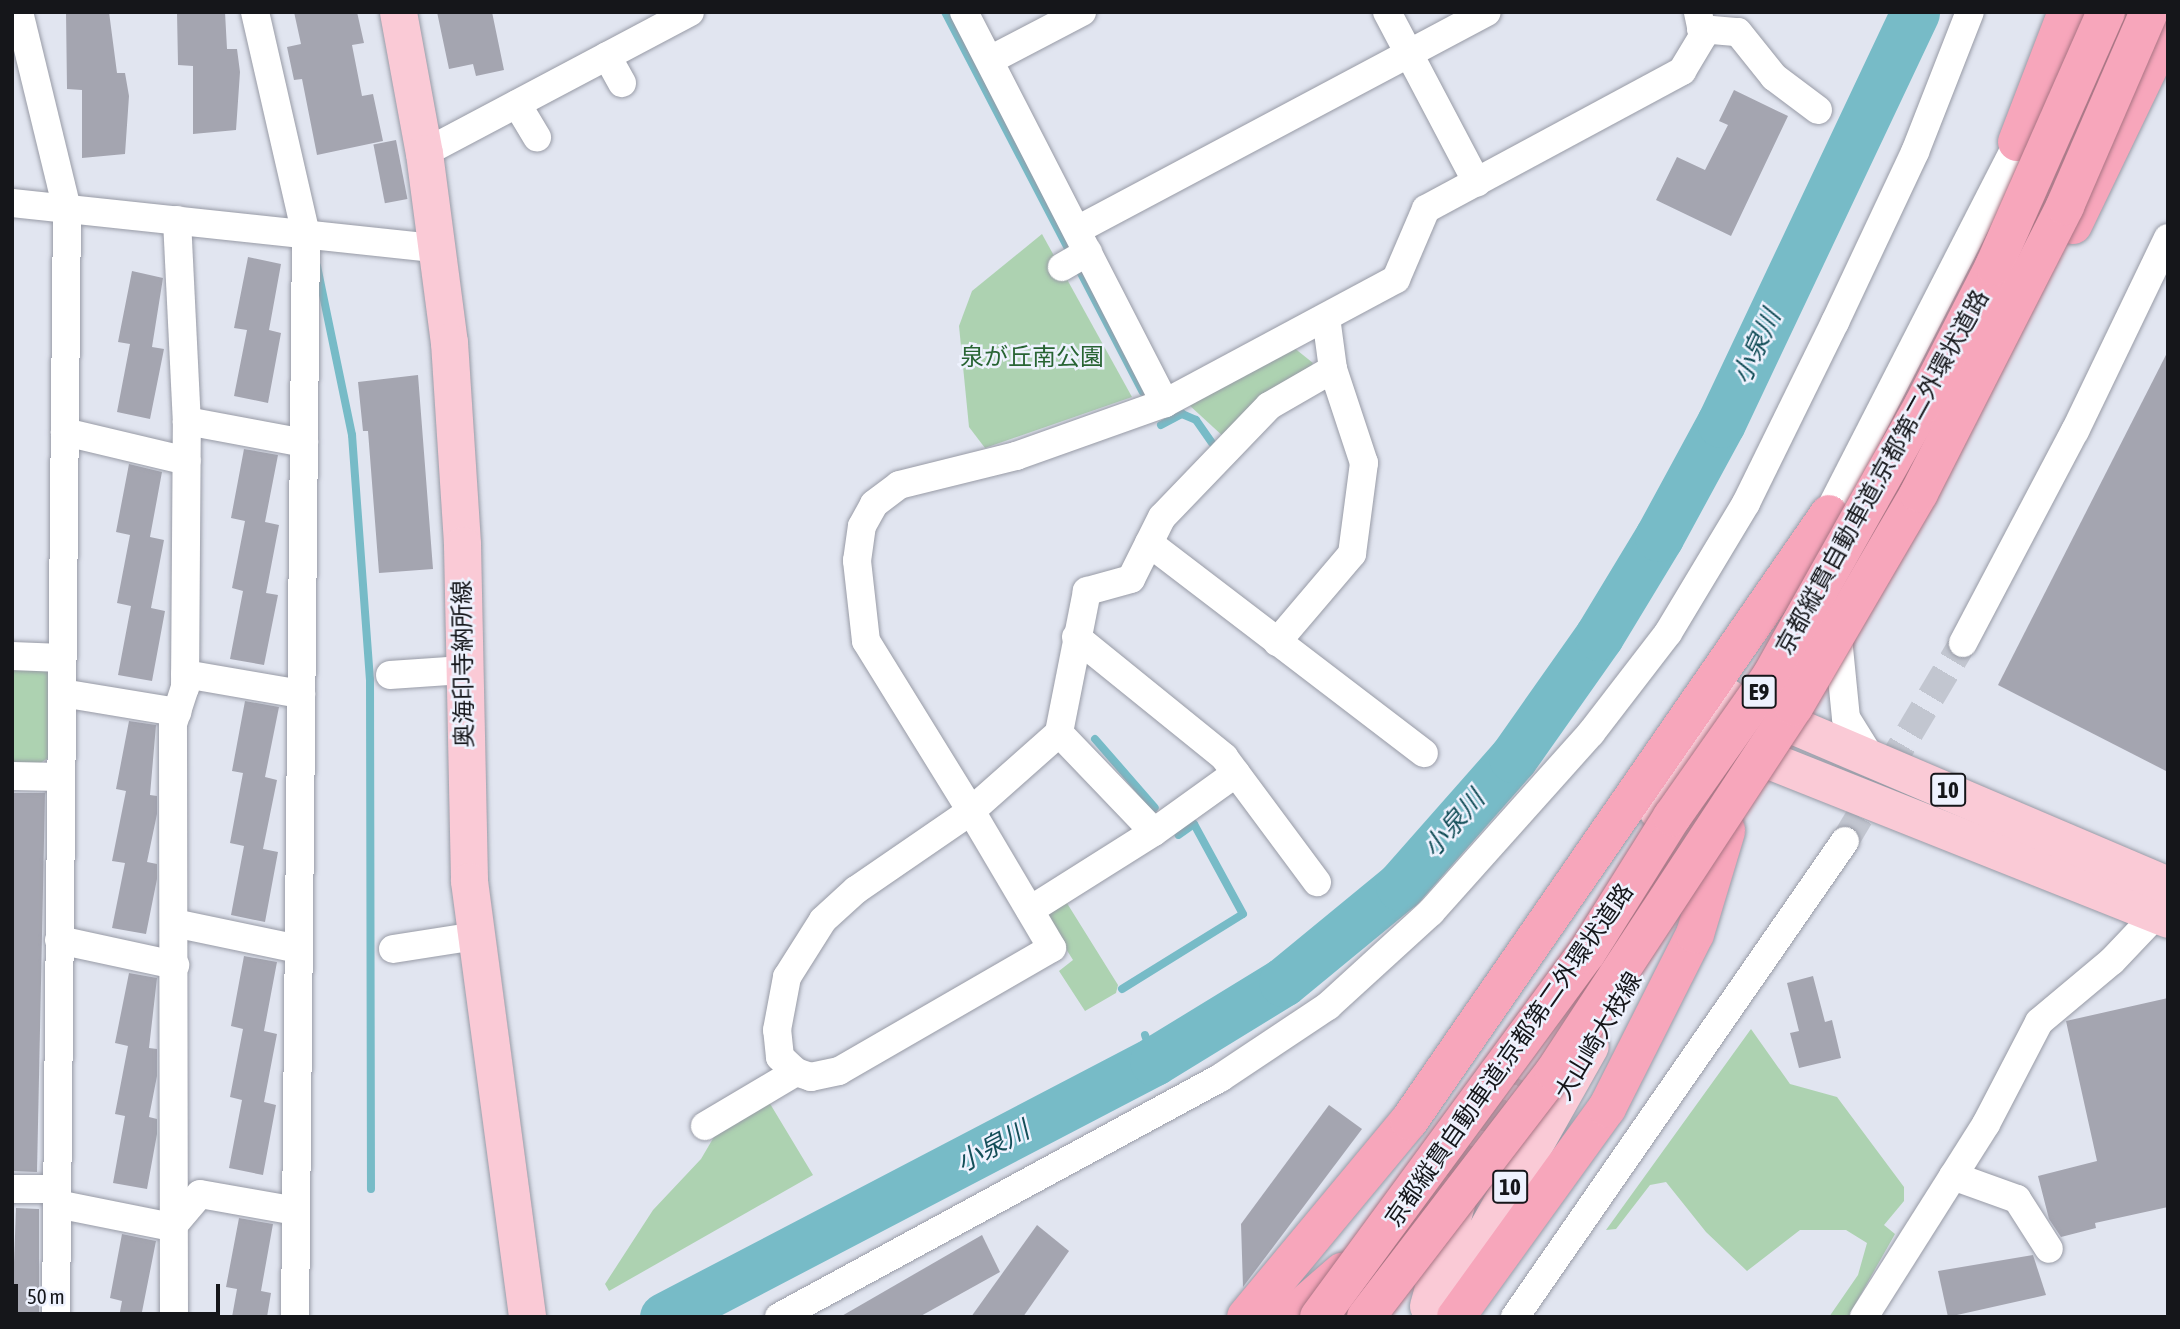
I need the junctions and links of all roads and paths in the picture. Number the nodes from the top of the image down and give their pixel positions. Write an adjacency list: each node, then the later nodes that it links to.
1 (19, 12): 28 (street)
2 (255, 12): 30 (street)
3 (398, 12): 25 (main road, 奥海印寺納所線)
4 (690, 12): 18 (street)
5 (964, 12): 19 (street)
6 (1082, 12): 19 (street)
7 (1387, 12): 17 (street)
8 (1487, 12): 17 (street)
9 (1970, 12): 92 (street)
10 (2067, 12): 24 (highway)
11 (2097, 12): 24 (street)
12 (2106, 12): 95 (highway, 京都縦貫自動車道;京都第二外環状道路 / E9, bridge)
13 (2120, 12): 40 (street)
14 (2149, 12): 96 (highway, 京都縦貫自動車道;京都第二外環状道路 / E9, bridge)
15 (1700, 21): 22 (street); 26 (street)
16 (2168, 28): 40 (highway)
17 (1409, 54): 26 (street); 32 (street)
18 (607, 56): 20 (street); 21 (street)
19 (990, 60): 32 (street)
20 (622, 83)
21 (517, 104): 23 (street); 25 (street)
22 (1818, 110)
23 (537, 137)
24 (2017, 142): 43 (street)
25 (424, 153): 33 (main road, 奥海印寺納所線)
26 (1477, 183): 35 (street)
27 (12, 203): 28 (street)
28 (67, 209): 29 (street); 39 (street)
29 (177, 220): 30 (street); 38 (street)
30 (306, 234): 33 (street); 41 (street)
31 (2168, 238): 48 (street)
32 (1082, 241): 34 (street); 37 (street)
33 (436, 248): 51 (main road, 奥海印寺納所線)
34 (1062, 267)
35 (1326, 317): 36 (street); 37 (street)
36 (1333, 369): 44 (street); 47 (street)
37 (1165, 404): 65 (street)
38 (187, 421): 41 (street); 42 (street)
39 (65, 432): 42 (street); 50 (street)
40 (1945, 442): 46 (street)
41 (304, 443): 55 (street)
42 (187, 461): 52 (street)
43 (1829, 514): 57 (street); 93 (highway)
44 (1149, 543): 45 (street); 47 (street)
45 (1076, 637): 58 (street); 62 (street)
46 (1838, 638): 57 (street); 60 (street)
47 (1277, 642): 59 (street)
48 (1963, 643)
49 (12, 656): 50 (street)
50 (62, 658): 54 (street)
51 (463, 670): 53 (street); 73 (main road, 奥海印寺納所線)
52 (185, 674): 55 (street); 56 (street)
53 (390, 675)
54 (62, 693): 56 (street); 64 (street)
55 (301, 694): 75 (street)
56 (177, 712): 72 (street)
57 (1759, 717): 60 (main road, 10); 61 (main road, 10); 78 (main road); 94 (highway)
58 (1059, 733): 65 (street); 67 (street)
59 (1424, 753)
60 (1871, 758): 70 (main road, 10)
61 (1771, 761): 66 (main road, 大山崎大枝線 / 10); 70 (main road, 10)
62 (1236, 773): 67 (street); 69 (street)
63 (12, 776): 64 (street)
64 (61, 777): 74 (street)
65 (971, 811): 71 (street); 79 (street)
66 (1726, 831): 98 (main road, 大山崎大枝線 / 10); 99 (highway)
67 (1154, 832): 71 (street)
68 (1845, 841): 100 (street)
69 (1317, 882)
70 (2165, 905): 81 (street)
71 (1030, 910): 79 (street)
72 (174, 923): 75 (street); 77 (street)
73 (476, 936): 76 (street); 91 (main road, 奥海印寺納所線)
74 (59, 940): 77 (street); 84 (street)
75 (299, 949): 85 (street)
76 (393, 949)
77 (175, 965): 86 (street)
78 (1536, 1000)
79 (796, 1072): 80 (street)
80 (705, 1126)
81 (1953, 1176): 87 (street); 101 (street)
82 (12, 1189): 84 (street)
83 (1460, 1189): 97 (main road, 10)
84 (57, 1197): 86 (street); 88 (street)
85 (296, 1211): 86 (street); 90 (street)
86 (172, 1227): 89 (street)
87 (2049, 1249)
88 (55, 1317)
89 (174, 1317)
90 (295, 1317)
91 (527, 1317)
92 (779, 1317)
93 (1246, 1317)
94 (1290, 1317)
95 (1319, 1317)
96 (1366, 1317)
97 (1425, 1317)
98 (1437, 1317)
99 (1455, 1317)
100 (1515, 1317)
101 (1864, 1317)

